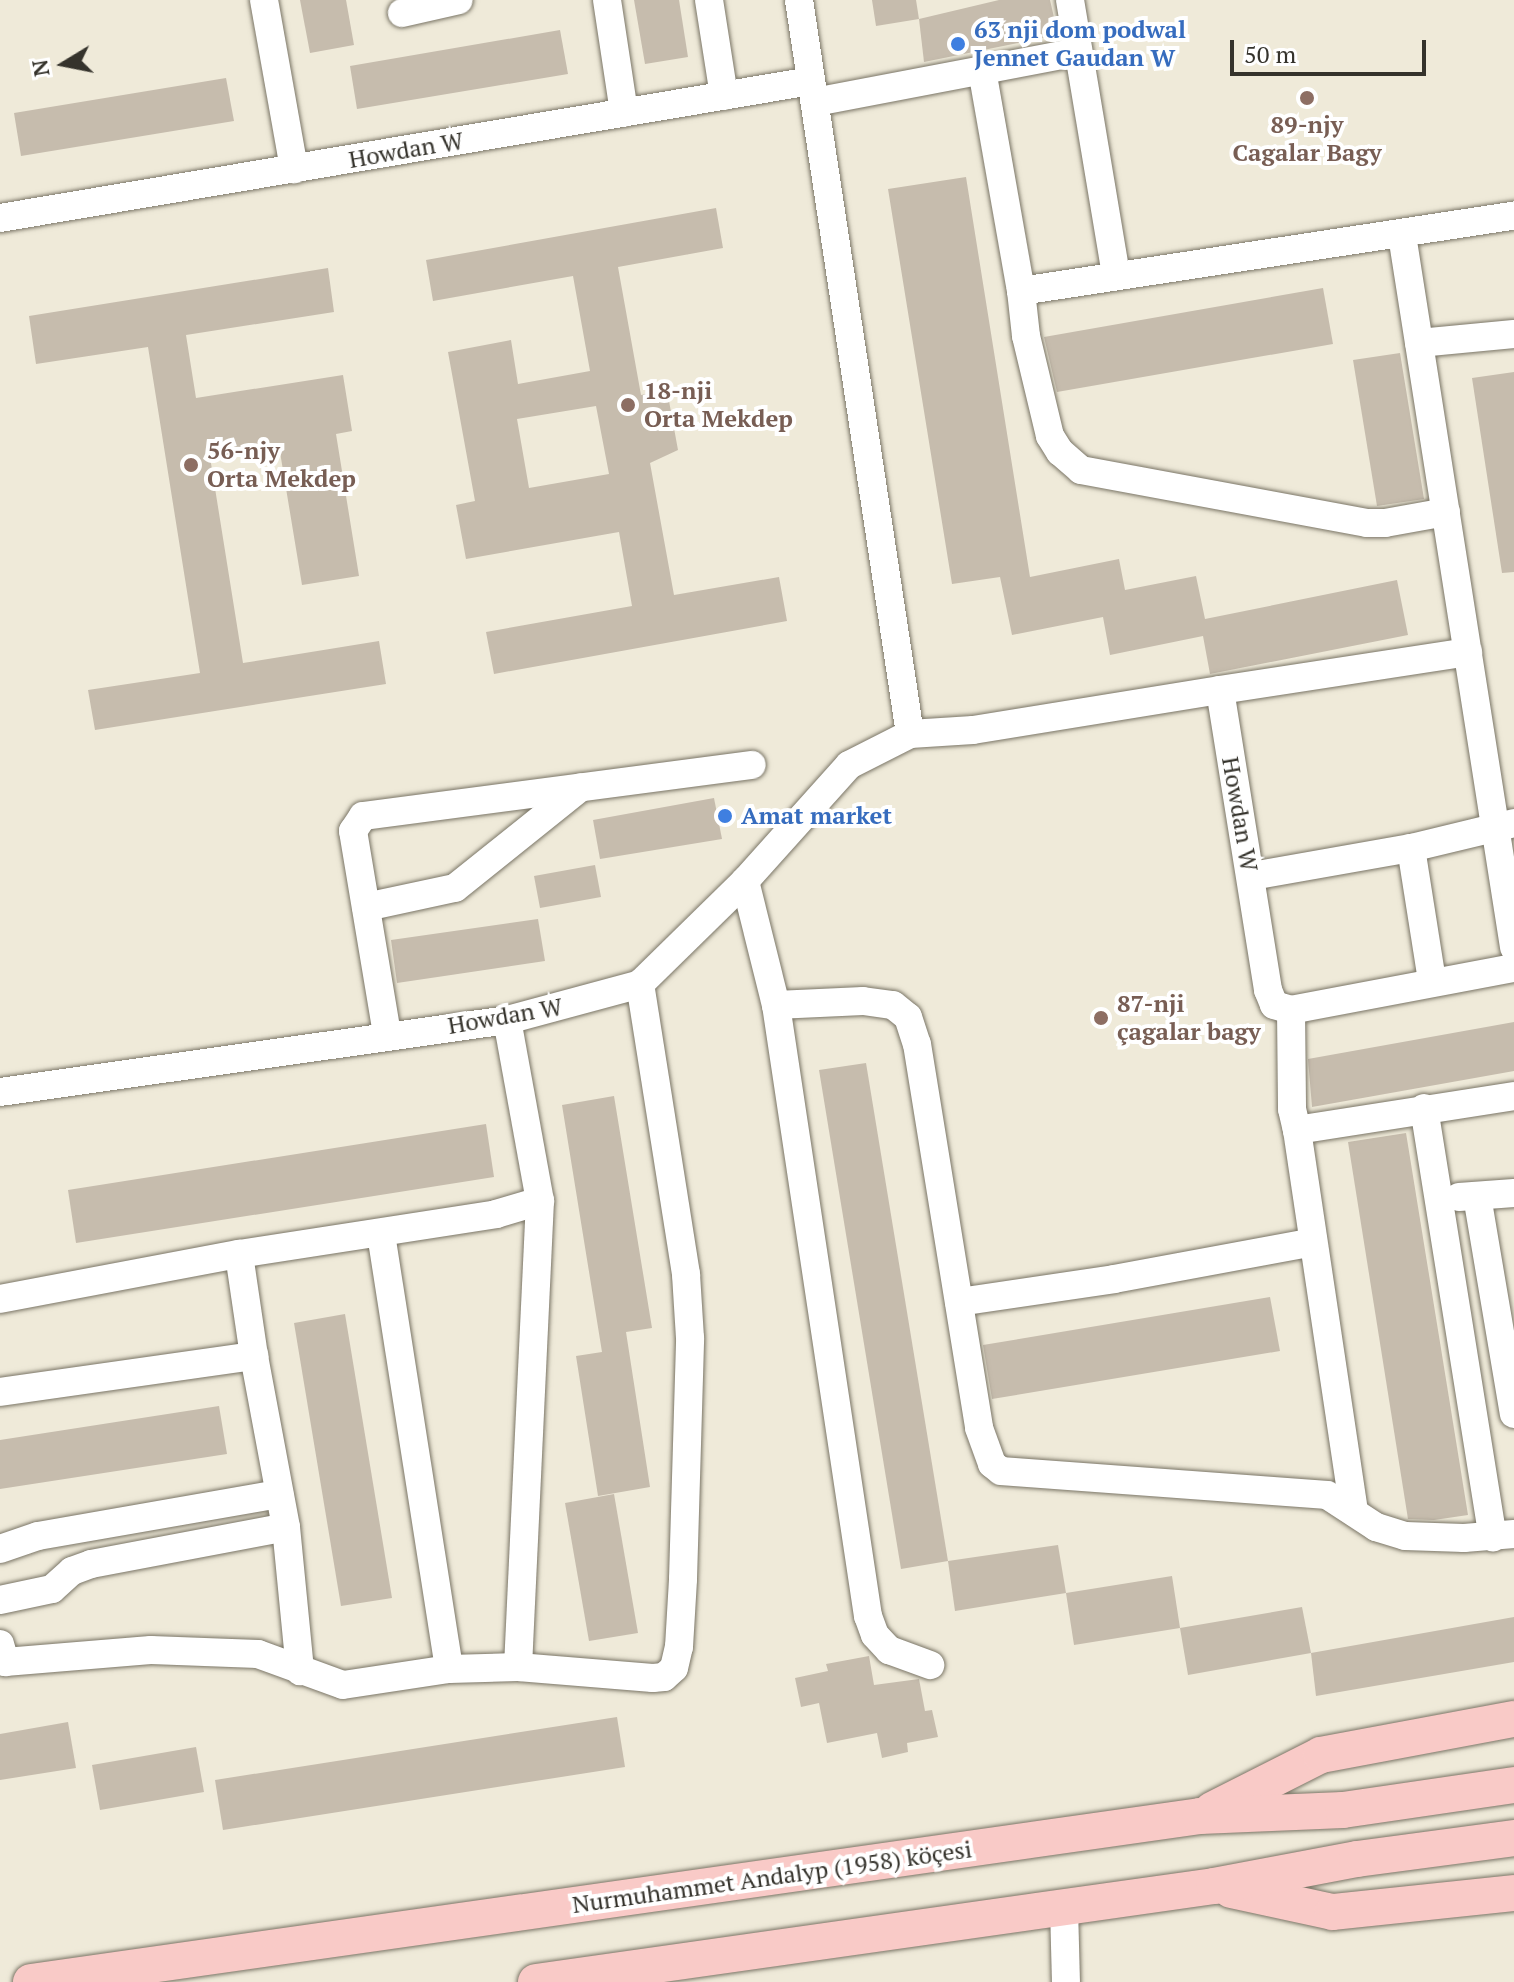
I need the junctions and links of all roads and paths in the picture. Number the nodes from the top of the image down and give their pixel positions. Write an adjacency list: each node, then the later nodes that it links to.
1 (264, 0): 13 (street)
2 (459, 0): 7 (street)
3 (607, 0): 12 (street)
4 (709, 0): 11 (street)
5 (799, 0): 10 (street)
6 (1070, 0): 8 (street)
7 (402, 13)
8 (1078, 52): 9 (street, Howdan W); 17 (street)
9 (982, 70): 10 (street, Howdan W); 18 (street)
10 (813, 92): 11 (street, Howdan W); 24 (street)
11 (724, 96): 12 (street, Howdan W)
12 (624, 113): 13 (street, Howdan W)
13 (294, 169): 15 (street, Howdan W)
14 (1514, 216): 16 (street)
15 (0, 218)
16 (1402, 235): 17 (street); 20 (street)
17 (1116, 274): 18 (street)
18 (1021, 291): 21 (street)
19 (1514, 334): 20 (street)
20 (1419, 343): 21 (street)
21 (1446, 512): 22 (street)
22 (1468, 652): 23 (street); 27 (street)
23 (1220, 690): 24 (street, Howdan W); 29 (street, Howdan W)
24 (910, 734): 30 (street, Howdan W)
25 (752, 765): 26 (street)
26 (581, 787): 31 (street); 31 (street)
27 (1505, 825): 28 (street); 32 (street)
28 (1411, 848): 29 (street); 34 (street)
29 (1252, 876): 37 (street, Howdan W)
30 (745, 881): 35 (street, Howdan W); 36 (street)
31 (366, 907): 39 (street)
32 (1514, 947)
33 (1514, 968): 34 (street)
34 (1432, 981): 37 (street)
35 (640, 984): 38 (street, Howdan W); 64 (street)
36 (776, 1005): 52 (street); 63 (street)
37 (1291, 1010): 43 (street)
38 (507, 1020): 39 (street, Howdan W); 47 (street)
39 (387, 1034): 40 (street, Howdan W)
40 (0, 1092)
41 (1514, 1096): 42 (street)
42 (1424, 1108): 43 (street); 46 (street)
43 (1297, 1130): 49 (street)
44 (1514, 1193): 45 (street)
45 (1477, 1196): 46 (street); 55 (street)
46 (1438, 1198): 59 (street)
47 (540, 1201): 48 (street); 64 (street)
48 (381, 1234): 50 (street); 65 (street)
49 (1313, 1242): 52 (street); 57 (street)
50 (239, 1254): 51 (street); 53 (street)
51 (0, 1299)
52 (959, 1302): 57 (street)
53 (254, 1356): 54 (street); 56 (street)
54 (0, 1392)
55 (1514, 1414)
56 (279, 1494): 58 (street); 60 (street)
57 (1354, 1510): 59 (street)
58 (286, 1527): 61 (street); 66 (street)
59 (1503, 1535)
60 (0, 1549)
61 (0, 1600)
62 (0, 1644): 66 (street)
63 (930, 1665)
64 (518, 1667): 65 (street)
65 (449, 1669): 66 (street)
66 (300, 1671)
67 (1514, 1719): 69 (main road)
68 (1514, 1785): 69 (main road, Nurmuhammet Andalyp (1958) köçesi)
69 (1200, 1816): 74 (main road, Nurmuhammet Andalyp (1958) köçesi)
70 (1514, 1838): 71 (main road)
71 (1214, 1886): 72 (main road); 73 (main road)
72 (1514, 1893)
73 (1064, 1907): 75 (main road); 76 (street)
74 (31, 1982)
75 (536, 1982)
76 (1066, 1982)

